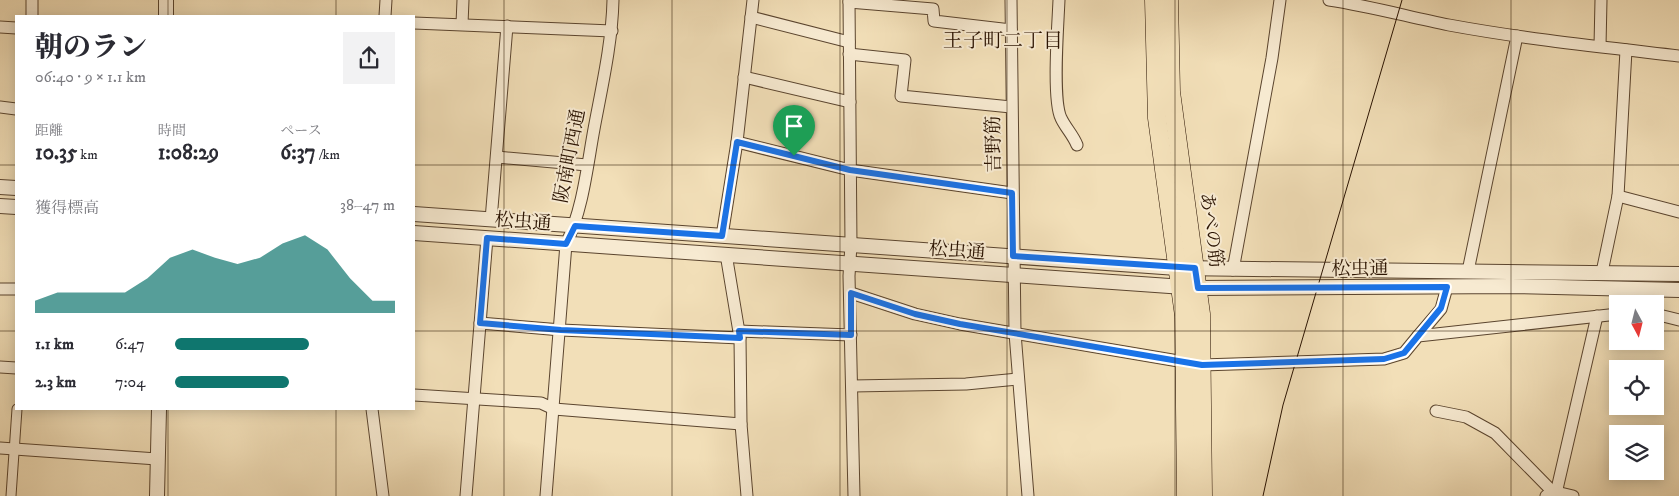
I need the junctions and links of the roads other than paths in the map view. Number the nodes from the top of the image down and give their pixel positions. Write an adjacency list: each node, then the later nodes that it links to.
1 (32, 0): 16 (street)
2 (166, 0): 17 (street)
3 (386, 0): 18 (street)
4 (463, 0): 21 (street)
5 (613, 0): 26 (street, 阪南町西通)
6 (753, 0): 19 (street)
7 (1011, 0): 25 (street, 吉野筋)
8 (1059, 0): 39 (street)
9 (1154, 0): 61 (main road, あべの筋)
10 (1169, 0): 62 (main road, あべの筋)
11 (1280, 0): 63 (street)
12 (1329, 0): 15 (street)
13 (1601, 0): 29 (street)
14 (849, 1): 25 (street); 28 (street)
15 (1378, 4): 27 (street)
16 (32, 15)
17 (166, 15)
18 (385, 15)
19 (751, 17): 28 (street); 33 (street)
20 (415, 23): 21 (street)
21 (462, 24): 22 (street)
22 (507, 26): 26 (street); 40 (street)
23 (0, 27): 24 (street)
24 (15, 28)
25 (1011, 30): 36 (street, 吉野筋)
26 (612, 31): 41 (street, 阪南町西通)
27 (1517, 36): 29 (street); 64 (street)
28 (849, 42): 31 (street)
29 (1600, 46): 30 (street)
30 (1626, 50): 32 (street); 46 (street)
31 (849, 54): 34 (street); 36 (street)
32 (1679, 56)
33 (744, 77): 34 (street); 38 (street)
34 (850, 102): 42 (street)
35 (0, 107): 37 (street)
36 (1011, 108): 45 (street, 吉野筋)
37 (15, 109)
38 (737, 142): 42 (street); 54 (street)
39 (1077, 145)
40 (498, 157): 41 (street); 51 (street)
41 (587, 165): 52 (street, 阪南町西通)
42 (850, 170): 45 (street); 57 (street)
43 (0, 187): 44 (street)
44 (15, 188)
45 (1012, 193): 59 (street, 吉野筋)
46 (1618, 196): 49 (street); 65 (street)
47 (0, 206): 48 (street)
48 (15, 207)
49 (1679, 212)
50 (415, 214): 51 (street, 松虫通)
51 (491, 220): 52 (street, 松虫通)
52 (575, 226): 54 (street, 松虫通); 56 (street, 阪南町西通)
53 (415, 233): 55 (street, 松虫通)
54 (722, 236): 57 (street, 松虫通)
55 (487, 238): 56 (street, 松虫通); 82 (street)
56 (566, 244): 58 (street, 松虫通); 83 (street, 阪南町西通)
57 (852, 245): 59 (street, 松虫通); 60 (street)
58 (726, 254): 60 (street, 松虫通); 85 (street)
59 (1013, 256): 61 (street, 松虫通); 66 (street, 吉野筋)
60 (850, 262): 66 (street, 松虫通); 76 (street)
61 (1178, 268): 62 (street, 松虫通); 68 (main road, あべの筋)
62 (1195, 268): 63 (street, 松虫通); 71 (main road, あべの筋)
63 (1233, 270): 64 (street, 松虫通)
64 (1468, 271): 65 (street, 松虫通)
65 (1602, 272): 67 (street, 松虫通); 72 (street)
66 (1014, 273): 68 (street, 松虫通); 84 (street, 吉野筋)
67 (1679, 274)
68 (1180, 287): 71 (street, 松虫通); 88 (main road, あべの筋)
69 (1447, 287): 71 (street, 松虫通); 72 (street, 松虫通); 87 (street)
70 (0, 288): 73 (street)
71 (1198, 288): 89 (main road, あべの筋)
72 (1599, 288): 74 (street, 松虫通)
73 (15, 289)
74 (1646, 289): 75 (street, 松虫通); 77 (street)
75 (1679, 290)
76 (851, 293): 84 (street); 86 (street)
77 (1646, 295)
78 (1609, 315): 79 (street)
79 (1597, 316): 87 (street); 105 (street)
80 (1664, 316): 81 (street)
81 (1679, 320)
82 (480, 323): 83 (street); 95 (street)
83 (561, 330): 85 (street); 96 (street, 阪南町西通)
84 (1015, 333): 88 (street); 92 (street, 吉野筋)
85 (740, 334): 86 (street); 101 (street)
86 (851, 335): 93 (street)
87 (1418, 336): 89 (street)
88 (1184, 362): 89 (street); 114 (main road, あべの筋)
89 (1202, 365): 115 (main road, あべの筋)
90 (0, 367): 91 (street)
91 (15, 368)
92 (1018, 379): 93 (street); 113 (street, 吉野筋)
93 (852, 386): 112 (street)
94 (415, 395): 95 (street)
95 (473, 400): 96 (street); 109 (street)
96 (554, 409): 101 (street); 110 (street, 阪南町西通)
97 (17, 410): 103 (street)
98 (159, 410): 104 (street)
99 (372, 410): 108 (street)
100 (1436, 410): 105 (street)
101 (741, 424): 111 (street)
102 (0, 448): 103 (street)
103 (14, 449): 104 (street); 106 (street)
104 (157, 460): 107 (street)
105 (1549, 493): 116 (street)
106 (11, 496)
107 (157, 496)
108 (383, 496)
109 (466, 496)
110 (546, 496)
111 (747, 496)
112 (854, 496)
113 (1028, 496)
114 (1186, 496)
115 (1203, 496)
116 (1572, 496)

